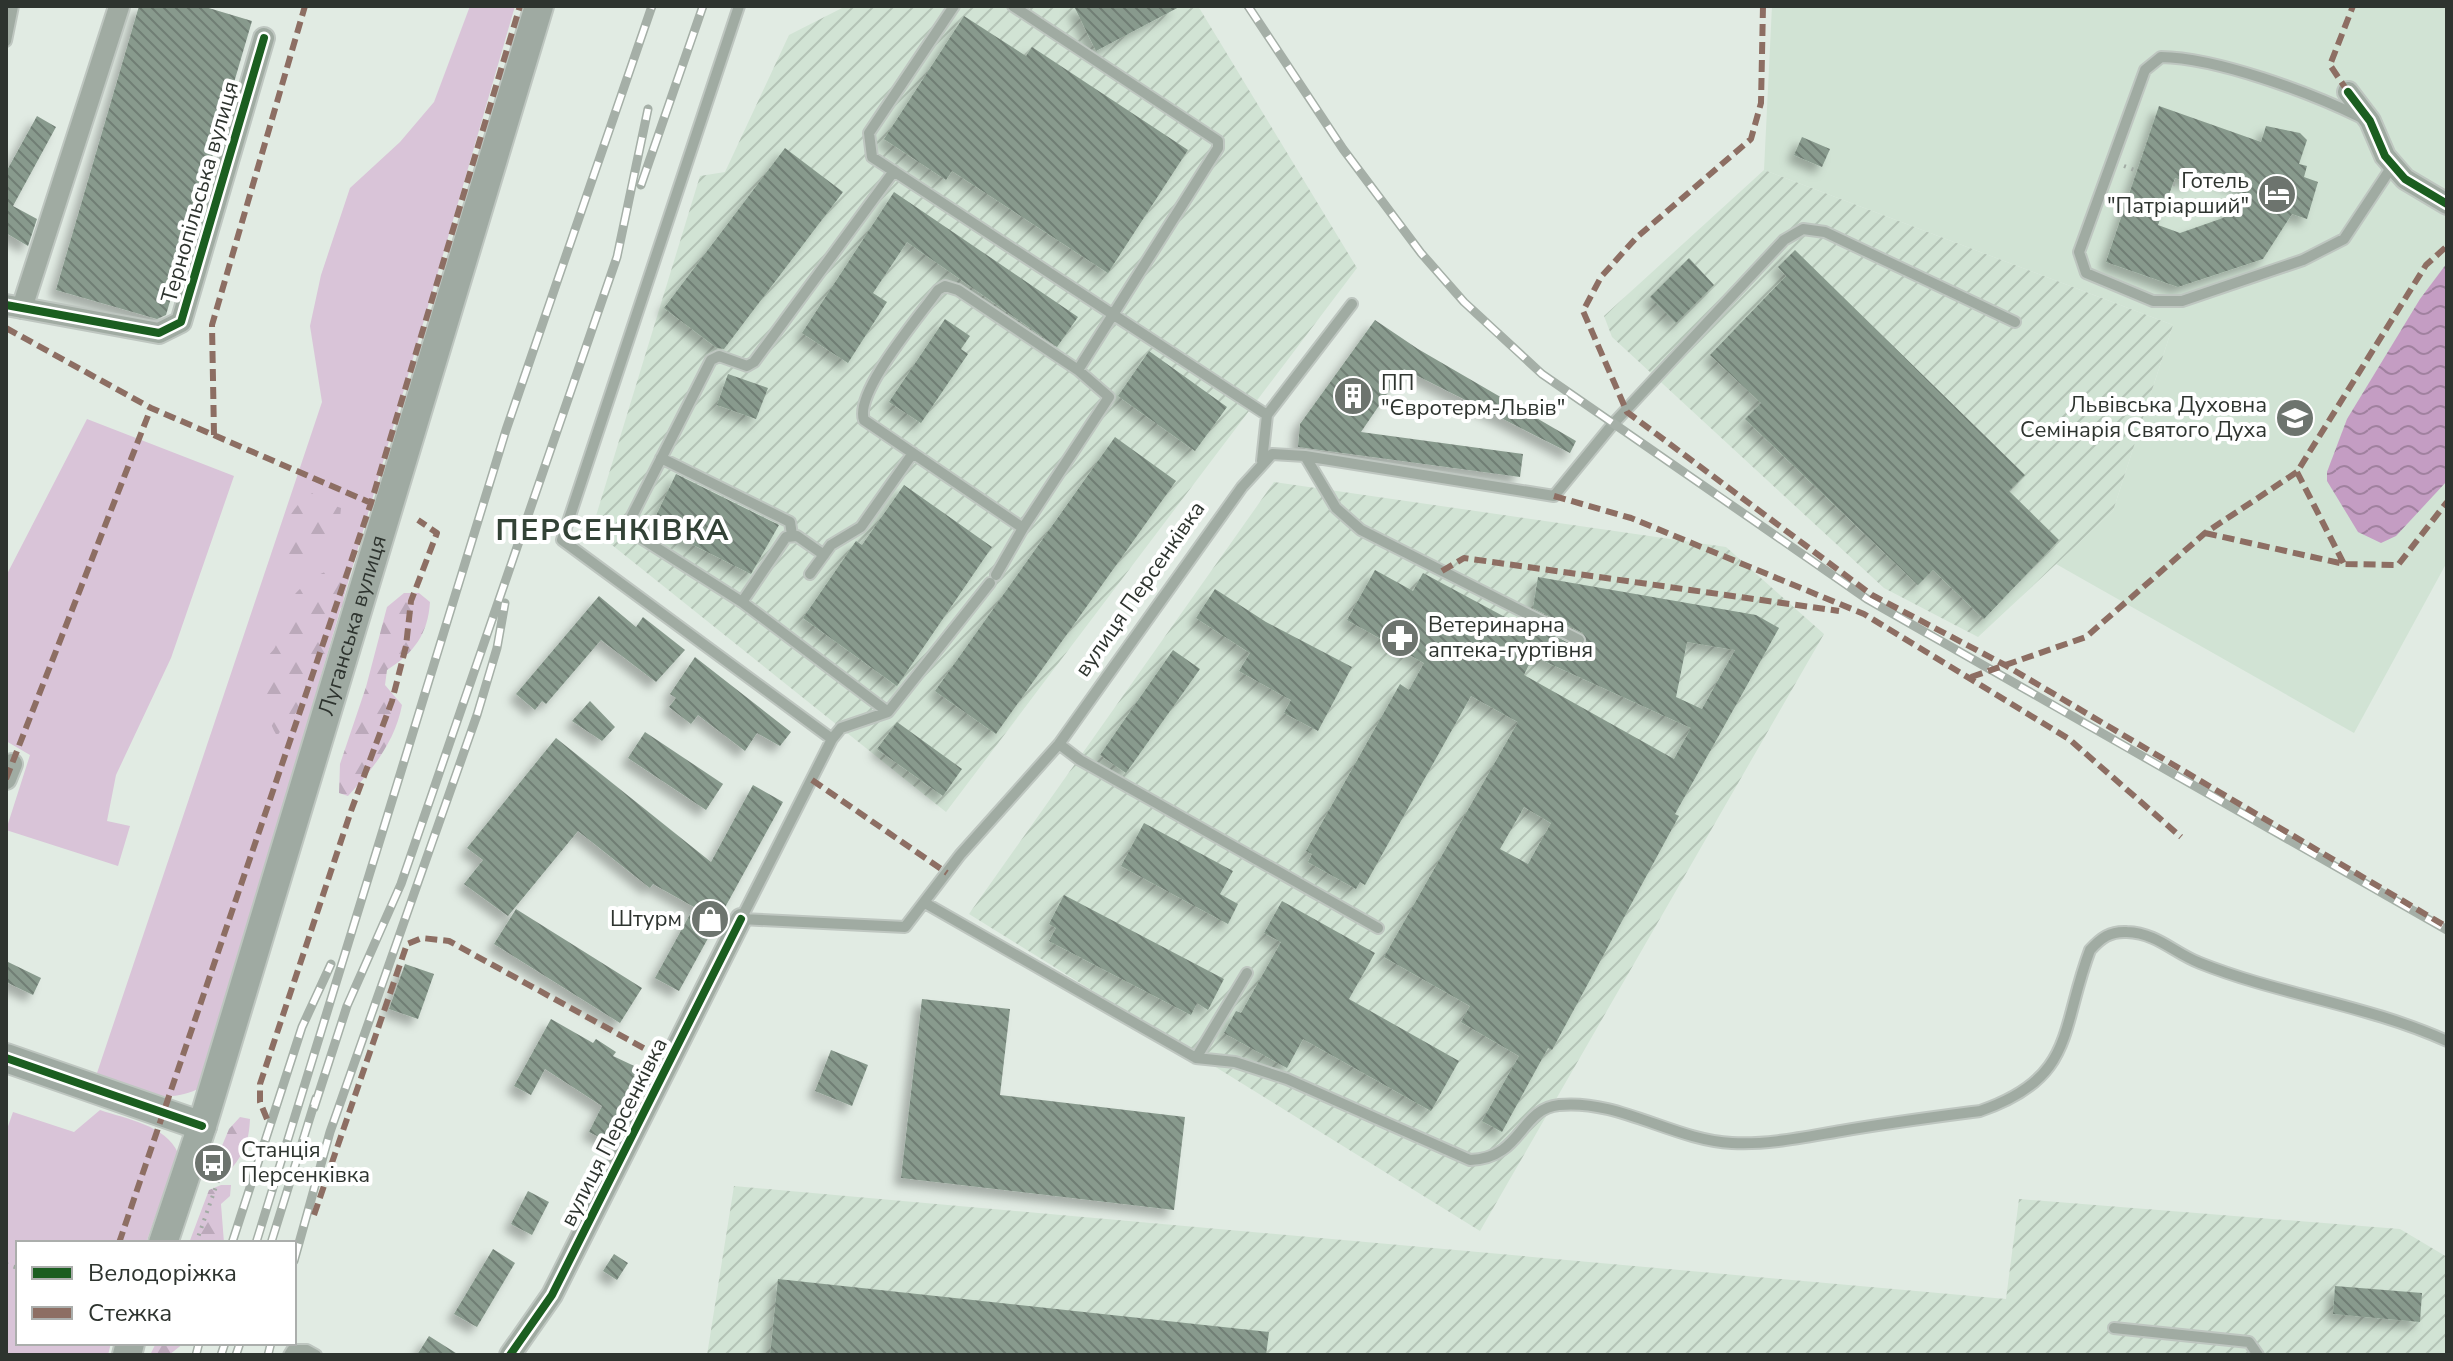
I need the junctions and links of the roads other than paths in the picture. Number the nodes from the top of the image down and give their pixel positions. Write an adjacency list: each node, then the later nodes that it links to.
1 (13, 6): 8 (lane)
2 (539, 6): 40 (main road, Луганська вулиця)
3 (739, 6): 31 (lane)
4 (954, 6): 12 (lane)
5 (119, 7): 15 (street)
6 (1021, 8): 16 (lane)
7 (264, 38): 15 (street, Тернопільська вулиця)
8 (6, 41)
9 (2348, 92): 10 (street)
10 (2370, 121): 11 (street); 11 (lane)
11 (2393, 165): 13 (street)
12 (894, 171): 16 (lane); 22 (lane)
13 (2447, 204)
14 (1352, 304): 19 (lane)
15 (14, 306)
16 (1112, 315): 18 (lane); 19 (lane)
17 (2015, 322): 21 (lane)
18 (1078, 370): 20 (lane); 24 (lane)
19 (1267, 415): 23 (lane)
20 (913, 453): 24 (lane); 26 (lane)
21 (1305, 456): 23 (lane); 29 (lane)
22 (661, 458): 25 (lane); 28 (lane)
23 (1262, 461): 32 (lane, вулиця Персенківка)
24 (1023, 528): 30 (lane)
25 (792, 535): 26 (lane); 28 (lane)
26 (824, 555): 27 (lane)
27 (810, 574)
28 (742, 602): 30 (lane)
29 (1579, 640)
30 (888, 712): 31 (lane)
31 (832, 739): 34 (lane)
32 (1059, 744): 33 (lane, вулиця Персенківка); 35 (lane)
33 (925, 903): 34 (lane, вулиця Персенківка); 39 (lane)
34 (741, 919): 45 (street, вулиця Персенківка)
35 (1378, 928)
36 (1247, 973): 39 (lane)
37 (2447, 1041): 39 (lane)
38 (6, 1058): 40 (main road)
39 (1196, 1058)
40 (202, 1126): 41 (main road, Луганська вулиця)
41 (164, 1241)
42 (2114, 1328): 46 (lane)
43 (289, 1355): 44 (lane)
44 (316, 1355)
45 (510, 1355)
46 (2258, 1355)

